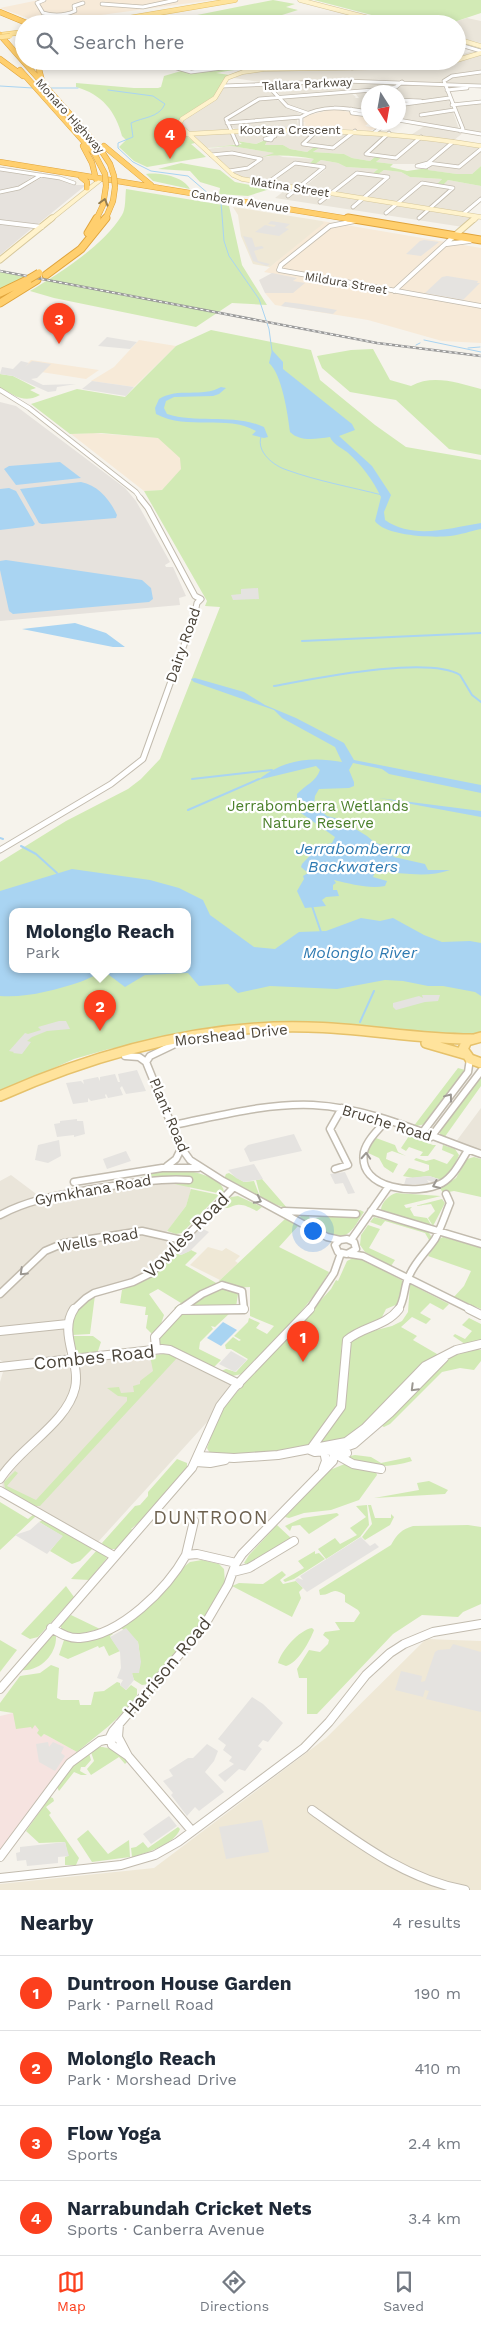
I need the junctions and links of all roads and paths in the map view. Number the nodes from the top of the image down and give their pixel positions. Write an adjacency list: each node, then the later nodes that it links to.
1 (44, 0): 7 (street)
2 (176, 0): 8 (street)
3 (235, 0): 11 (main road)
4 (244, 0): 12 (main road)
5 (300, 0): 9 (street)
6 (306, 0): 9 (street)
7 (83, 3)
8 (102, 4)
9 (331, 8): 13 (street); 14 (street)
10 (0, 12): 15 (highway)
11 (147, 15)
12 (156, 15)
13 (360, 15)
14 (362, 15)
15 (15, 18)
16 (15, 34): 18 (main road)
17 (0, 35): 18 (main road, bridge); 21 (highway, Monaro Highway)
18 (9, 35)
19 (466, 44): 20 (street)
20 (481, 49): 22 (street)
21 (15, 52)
22 (466, 56)
23 (10, 58): 25 (highway, Monaro Highway)
24 (0, 59): 33 (highway)
25 (15, 64)
26 (20, 70): 33 (highway, Monaro Highway)
27 (31, 70): 40 (highway, Monaro Highway)
28 (38, 70): 40 (highway)
29 (184, 70): 30 (street)
30 (207, 70)
31 (251, 70): 36 (street)
32 (481, 72): 35 (street)
33 (30, 81): 56 (highway, Monaro Highway)
34 (402, 82): 35 (street, Tallara Parkway); 37 (street, Tallara Parkway); 42 (street)
35 (444, 84): 38 (street, Tallara Parkway); 41 (street)
36 (223, 86): 37 (street, Tallara Parkway); 66 (street)
37 (268, 86): 43 (street)
38 (470, 86): 39 (street, Tallara Parkway); 41 (street, Tallara Parkway)
39 (481, 86)
40 (47, 88): 62 (highway, Monaro Highway)
41 (447, 90): 45 (street)
42 (352, 92): 43 (street); 44 (street)
43 (279, 98): 50 (street); 55 (street)
44 (359, 98)
45 (449, 98): 47 (street); 48 (street)
46 (481, 102): 48 (street)
47 (406, 103)
48 (452, 105): 49 (street)
49 (454, 110): 52 (street); 64 (street)
50 (306, 113): 51 (street); 53 (street)
51 (361, 113)
52 (421, 115)
53 (301, 117): 55 (street); 58 (street)
54 (406, 121): 64 (street)
55 (227, 123): 60 (street)
56 (69, 125): 80 (highway); 80 (highway, Monaro Highway)
57 (278, 129): 58 (street, Kootara Crescent); 60 (street, Kootara Crescent); 69 (street)
58 (301, 129): 59 (street, Kootara Crescent)
59 (320, 129): 63 (street, Kootara Crescent); 63 (street)
60 (231, 130): 66 (street, Kootara Crescent); 72 (street)
61 (378, 130): 65 (street)
62 (86, 131): 82 (highway); 114 (highway, Monaro Highway, bridge)
63 (355, 131): 65 (street, Kootara Crescent)
64 (460, 131): 68 (street)
65 (375, 132): 67 (street, Kootara Crescent)
66 (187, 134): 74 (street, Matina Street)
67 (389, 134): 70 (street, Kootara Crescent); 70 (street)
68 (481, 134)
69 (275, 136)
70 (421, 137): 71 (street, Kootara Crescent)
71 (453, 142): 73 (street, Kootara Crescent); 73 (street)
72 (237, 144)
73 (481, 148)
74 (212, 155): 77 (street, Matina Street); 77 (street)
75 (0, 163): 79 (highway, Canberra Avenue); 80 (highway, Canberra Avenue)
76 (0, 169): 78 (street)
77 (229, 171): 83 (street, Matina Street)
78 (41, 175): 81 (street); 88 (street)
79 (81, 177): 80 (highway, Canberra Avenue); 85 (highway)
80 (98, 178): 82 (highway, Canberra Avenue); 84 (highway); 85 (street); 94 (street); 114 (highway, Monaro Highway, one-way to 80, bridge)
81 (74, 183)
82 (141, 183): 84 (highway); 87 (highway, Canberra Avenue); 90 (highway, Canberra Avenue)
83 (267, 183): 86 (street, Matina Street); 86 (street)
84 (128, 186): 87 (highway)
85 (87, 188): 94 (street)
86 (298, 188): 89 (street, Matina Street); 91 (street)
87 (165, 190): 90 (highway, Canberra Avenue)
88 (0, 192)
89 (331, 194): 92 (street, Matina Street); 92 (street); 96 (street)
90 (202, 196): 95 (highway, Canberra Avenue)
91 (288, 196)
92 (363, 199): 97 (street, Matina Street); 98 (street)
93 (481, 199): 101 (street)
94 (74, 200): 108 (street)
95 (225, 200): 102 (highway, Canberra Avenue); 110 (highway, Canberra Avenue)
96 (320, 202)
97 (396, 204): 99 (street, Matina Street); 99 (street); 100 (street)
98 (352, 208)
99 (430, 209): 101 (street, Matina Street); 104 (street)
100 (386, 213)
101 (463, 214): 103 (street, Matina Street)
102 (326, 217): 105 (highway, Canberra Avenue); 107 (street)
103 (479, 217): 110 (street)
104 (419, 218)
105 (354, 221): 107 (street, Mildura Street); 109 (highway, Canberra Avenue)
106 (0, 222): 108 (street)
107 (330, 226): 115 (street, Mildura Street)
108 (39, 227): 113 (street)
109 (440, 235): 110 (highway, Canberra Avenue); 112 (street)
110 (456, 235): 111 (highway, Canberra Avenue); 112 (street)
111 (481, 241): 112 (street)
112 (447, 244): 115 (street)
113 (0, 258)
114 (43, 274): 116 (highway, Monaro Highway, bridge); 117 (highway, Monaro Highway)
115 (394, 291): 118 (street, Mildura Street)
116 (0, 294)
117 (0, 304)
118 (481, 306)
119 (0, 390): 121 (street, Dairy Road)
120 (0, 394): 121 (street, Dairy Road)
121 (22, 403): 122 (street, Dairy Road)
122 (0, 850)
123 (481, 1037): 124 (main road, Morshead Drive)
124 (470, 1039): 127 (main road); 131 (main road, Morshead Drive)
125 (173, 1045): 126 (main road, Morshead Drive); 127 (main road, Morshead Drive); 128 (street, Plant Road)
126 (125, 1056): 128 (street, Plant Road); 132 (main road, Morshead Drive)
127 (467, 1056): 129 (main road, Morshead Drive); 136 (street, one-way to 127)
128 (146, 1062): 135 (street, Plant Road)
129 (481, 1063)
130 (481, 1071): 137 (street)
131 (0, 1096)
132 (0, 1102)
133 (342, 1108): 134 (street, Bruche Road); 135 (street, Bruche Road); 143 (street)
134 (386, 1121): 136 (street, Bruche Road); 148 (street, one-way to 134)
135 (173, 1125): 138 (street, Plant Road)
136 (422, 1134): 137 (street, Bruche Road)
137 (431, 1136): 139 (street, Bruche Road)
138 (181, 1149): 141 (street); 142 (street, Plant Road)
139 (468, 1150): 140 (street, Bruche Road); 148 (street, one-way to 148)
140 (481, 1154)
141 (162, 1168): 142 (street); 144 (street)
142 (200, 1168): 149 (street, Plant Road)
143 (335, 1169)
144 (143, 1171): 146 (street); 147 (street)
145 (189, 1180): 146 (street, Gymkhana Road)
146 (136, 1181): 154 (street, Gymkhana Road)
147 (74, 1182)
148 (389, 1186): 152 (street)
149 (234, 1188): 151 (street, Plant Road, one-way to 151); 157 (street, Vowles Road)
150 (446, 1194): 155 (street)
151 (279, 1211): 153 (street); 156 (street, Plant Road)
152 (370, 1212): 155 (street); 159 (street)
153 (356, 1214)
154 (0, 1215)
155 (438, 1232): 160 (street); 165 (street)
156 (327, 1237): 158 (street, Plant Road); 162 (street, Plant Road)
157 (182, 1240): 166 (street, Wells Road, one-way to 166); 169 (street, Vowles Road)
158 (340, 1240): 159 (street); 162 (street)
159 (351, 1240): 161 (street)
160 (481, 1244)
161 (356, 1247): 163 (street); 164 (street)
162 (338, 1251): 163 (street); 175 (street)
163 (350, 1254): 164 (street)
164 (363, 1256): 165 (street)
165 (407, 1279): 168 (street); 176 (street)
166 (0, 1294)
167 (180, 1310): 167 (street); 172 (street)
168 (481, 1315)
169 (68, 1324): 170 (street); 173 (street)
170 (0, 1331)
171 (481, 1344): 177 (street)
172 (156, 1349): 173 (street, Combes Road); 175 (street, Combes Road)
173 (73, 1358): 174 (street, Combes Road); 182 (street)
174 (0, 1367)
175 (239, 1384): 179 (street)
176 (310, 1450): 177 (street); 179 (street)
177 (330, 1451): 178 (street); 180 (street); 181 (street); 181 (street, Harrison Road)
178 (347, 1453)
179 (198, 1459): 187 (street)
180 (381, 1469)
181 (322, 1471): 188 (street, Harrison Road)
182 (0, 1479)
183 (0, 1490): 187 (street)
184 (194, 1521): 186 (street)
185 (294, 1541): 189 (street)
186 (186, 1555): 188 (street); 191 (street)
187 (114, 1556): 191 (street)
188 (236, 1563): 189 (street, Harrison Road)
189 (233, 1572): 193 (street, Harrison Road)
190 (481, 1624): 195 (street)
191 (51, 1628): 192 (street)
192 (0, 1689)
193 (114, 1738): 195 (street); 196 (street)
194 (312, 1810): 198 (street)
195 (192, 1831): 197 (street)
196 (0, 1857)
197 (0, 1878)
198 (465, 1890)

